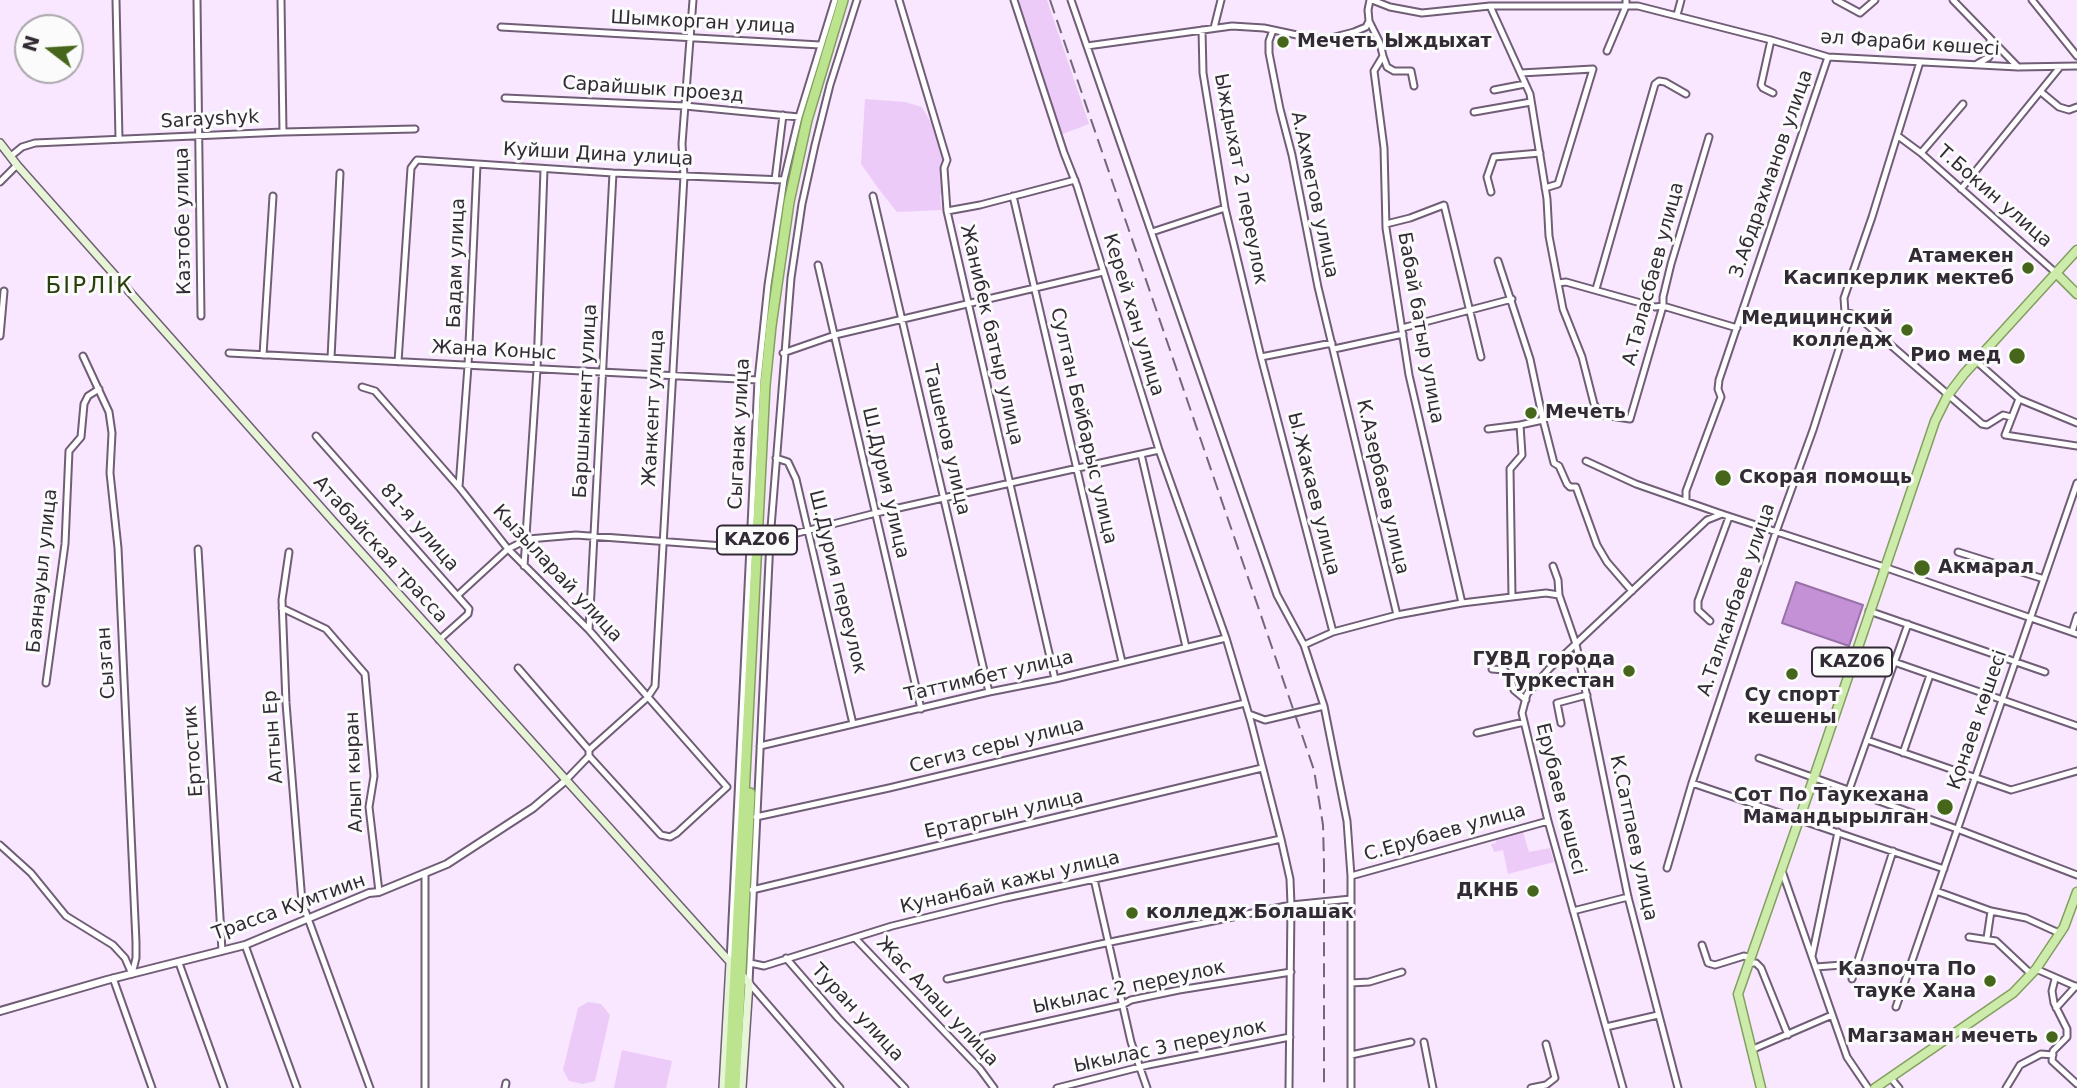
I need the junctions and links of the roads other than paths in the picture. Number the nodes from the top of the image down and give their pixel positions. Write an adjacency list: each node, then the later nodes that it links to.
1 (116, 0): 64 (street)
2 (197, 0): 61 (street, Казтобе улица)
3 (281, 0): 60 (street)
4 (693, 0): 30 (street, Жанкент улица)
5 (835, 0): 33 (street, Сыганак улица)
6 (846, 0): 261 (highway, KАZ06)
7 (857, 0): 113 (street)
8 (899, 0): 86 (street, Жанибек батыр улица)
9 (1014, 0): 77 (street, Керей хан улица)
10 (1070, 0): 34 (street)
11 (1222, 0): 27 (street)
12 (1371, 0): 23 (street, әл Фараби көшесі); 25 (street)
13 (1475, 0): 23 (street)
14 (1681, 0): 24 (street)
15 (1836, 0): 16 (street)
16 (1875, 0)
17 (1953, 0): 32 (street)
18 (2032, 0): 36 (street)
19 (1522, 3): 20 (street, әл Фараби көшесі); 22 (street, әл Фараби көшесі)
20 (1559, 3): 21 (street, әл Фараби көшесі)
21 (1626, 3): 24 (street, әл Фараби көшесі); 35 (street)
22 (1490, 6): 23 (street, әл Фараби көшесі); 44 (street)
23 (1474, 8)
24 (1676, 15): 31 (street, әл Фараби көшесі)
25 (1369, 21): 29 (street); 37 (street)
26 (501, 27): 30 (street, Шымкорган улица)
27 (1214, 28): 28 (street); 29 (street)
28 (1202, 30): 34 (street); 85 (street, Ыждыхат 2 переулок)
29 (1273, 30): 111 (street, А.Ахметов улица)
30 (691, 39): 33 (street, Шымкорган улица); 54 (street, Жанкент улица)
31 (1771, 40): 38 (street, әл Фараби көшесі); 49 (street)
32 (1990, 40): 40 (street); 42 (street)
33 (820, 45): 58 (street, Сыганак улица)
34 (1087, 46): 88 (street)
35 (1607, 51)
36 (2077, 56)
37 (1383, 57): 46 (street); 87 (street, Бабай батыр улица)
38 (1828, 57): 39 (street, әл Фараби көшесі); 106 (street, З.Абдрахманов улица)
39 (1920, 62): 40 (street, әл Фараби көшесі); 62 (street, А.Талканбаев улица)
40 (1976, 65): 42 (street, әл Фараби көшесі)
41 (2077, 66): 43 (street, әл Фараби көшесі)
42 (2018, 67): 43 (street, әл Фараби көшесі)
43 (2060, 67): 48 (street)
44 (1521, 73): 45 (street); 79 (street)
45 (1525, 84): 47 (street); 52 (street)
46 (1414, 86)
47 (1494, 90)
48 (2041, 92): 55 (street); 80 (street)
49 (1773, 93)
50 (1686, 94): 96 (street)
51 (505, 98): 54 (street, Сарайшык проезд)
52 (1531, 102): 56 (street); 66 (street)
53 (1963, 104): 67 (street, Т.Бокин улица)
54 (685, 106): 57 (street, Сарайшык проезд); 74 (street, Жанкент улица)
55 (2077, 107)
56 (1474, 112)
57 (783, 115): 58 (street, Сарайшык проезд); 75 (street)
58 (799, 117): 76 (street, Сыганак улица)
59 (415, 129): 60 (street, Sarayshyk)
60 (283, 132): 61 (street, Sarayshyk)
61 (199, 136): 64 (street, Sarayshyk); 104 (street, Казтобе улица)
62 (1898, 136): 67 (street, Т.Бокин улица); 103 (street, А.Талканбаев улица)
63 (1709, 137): 101 (street, А.Таласбаев улица)
64 (119, 139): 68 (street, Sarayshyk)
65 (0, 143): 68 (main road, Атабайская трасса)
66 (1540, 153): 79 (street); 81 (street)
67 (1921, 153): 80 (street, Т.Бокин улица)
68 (11, 156): 69 (main road, Атабайская трасса)
69 (17, 165): 78 (street); 182 (main road, Атабайская трасса)
70 (477, 165): 71 (street, Куйши Дина улица); 120 (street, Куйши Дина улица); 121 (street, Бадам улица)
71 (544, 169): 73 (street, Куйши Дина улица); 123 (street)
72 (340, 173): 118 (street)
73 (613, 173): 74 (street, Куйши Дина улица); 124 (street, Баршынкент улица)
74 (684, 176): 75 (street, Куйши Дина улица); 125 (street, Жанкент улица)
75 (775, 180): 76 (street, Куйши Дина улица)
76 (785, 180): 126 (street, Сыганак улица)
77 (1074, 180): 84 (street); 92 (street, Керей хан улица)
78 (0, 182)
79 (1545, 188): 94 (street)
80 (1961, 189): 93 (street, Т.Бокин улица)
81 (1491, 192)
82 (272, 196): 114 (street)
83 (873, 196): 105 (street, Ташенов улица)
84 (1013, 196): 86 (street); 95 (street, Султан Бейбарыс улица)
85 (1225, 208): 88 (street); 108 (street, Ыждыхат 2 переулок)
86 (947, 211): 100 (street, Жанибек батыр улица)
87 (1385, 224): 102 (street); 107 (street, Бабай батыр улица)
88 (1152, 232): 184 (street)
89 (2077, 250): 93 (main road, KАZ06)
90 (1498, 261): 99 (street)
91 (818, 265): 109 (street, Ш.Дурия улица)
92 (1103, 272): 95 (street); 138 (street, Керей хан улица)
93 (2056, 272): 98 (main road, Т.Бокин улица); 119 (main road, KАZ06)
94 (1558, 283): 96 (street); 101 (street, А.Таласбаев улица)
95 (1035, 289): 100 (street); 142 (street, Султан Бейбарыс улица)
96 (1596, 289): 101 (street)
97 (4, 291): 110 (street)
98 (2077, 294)
99 (1512, 299): 102 (street); 132 (street)
100 (968, 304): 105 (street); 143 (street, Жанибек батыр улица)
101 (1663, 306): 106 (street)
102 (1469, 310): 107 (street); 117 (street)
103 (1845, 312): 129 (street); 152 (street, А.Талканбаев улица)
104 (201, 316)
105 (903, 319): 109 (street); 146 (street, Ташенов улица)
106 (1737, 328): 147 (street, З.Абдрахманов улица)
107 (1402, 331): 111 (street); 170 (street, Бабай батыр улица)
108 (1256, 333): 116 (street, Ы.Жакаев улица)
109 (835, 335): 113 (street); 148 (street, Ш.Дурия улица)
110 (0, 336)
111 (1333, 346): 116 (street); 122 (street, А.Ахметов улица)
112 (229, 353): 114 (street, Жана Коныс)
113 (783, 353): 140 (street)
114 (263, 355): 118 (street, Жана Коныс)
115 (83, 356): 128 (street, Сызган)
116 (1261, 357): 179 (street, Ы.Жакаев улица)
117 (1480, 357)
118 (331, 358): 120 (street, Жана Коныс)
119 (1976, 361): 129 (main road, KАZ06); 130 (street)
120 (398, 362): 121 (street, Жана Коныс)
121 (468, 366): 123 (street, Жана Коныс); 145 (street, Бадам улица)
122 (1338, 367): 173 (street, К.Азербаев улица)
123 (537, 369): 124 (street, Жана Коныс); 154 (street)
124 (604, 372): 125 (street, Жана Коныс); 153 (street, Баршынкент улица)
125 (672, 376): 126 (street, Жана Коныс); 156 (street, Жанкент улица)
126 (758, 380): 157 (street, Сыганак улица)
127 (362, 387): 145 (street, Кызыларай улица)
128 (99, 389): 194 (street, Баянауыл улица); 265 (street, Сызган)
129 (1948, 395): 131 (street); 164 (main road, KАZ06)
130 (2020, 399): 131 (street); 133 (street)
131 (2011, 417): 137 (street)
132 (1543, 420): 134 (street); 166 (street)
133 (2077, 423)
134 (1520, 425): 135 (street); 169 (street)
135 (1488, 429)
136 (316, 436): 167 (street, 81-я улица)
137 (2077, 446)
138 (1159, 450): 139 (street); 181 (street, Керей хан улица)
139 (1141, 454): 142 (street); 185 (street)
140 (776, 458): 151 (street, Ш.Дурия переулок); 155 (street)
141 (1586, 461): 147 (street)
142 (1077, 468): 143 (street); 186 (street, Султан Бейбарыс улица)
143 (1009, 483): 146 (street); 193 (street, Жанибек батыр улица)
144 (2077, 484): 165 (street, Қонаев көшесі)
145 (459, 487): 159 (street, Кызыларай улица)
146 (943, 498): 148 (street); 195 (street, Ташенов улица)
147 (1686, 500): 149 (street)
148 (876, 513): 151 (street); 202 (street, Ш.Дурия улица)
149 (1722, 514): 150 (street); 166 (street, Ерубаев көшесі)
150 (1729, 517): 152 (street); 176 (street)
151 (807, 530): 155 (street); 206 (street, Ш.Дурия переулок)
152 (1776, 532): 164 (street); 219 (street, А.Талканбаев улица)
153 (593, 536): 154 (street); 156 (street); 178 (street, Баршынкент улица)
154 (528, 539): 159 (street); 162 (street)
155 (770, 540): 210 (street)
156 (662, 541): 157 (street); 197 (street, Жанкент улица)
157 (750, 548): 261 (street, Сыганак улица)
158 (198, 549): 253 (street, Ертостик)
159 (508, 549): 162 (street, Кызыларай улица); 167 (street)
160 (289, 552): 171 (street, Алтын Ер)
161 (1958, 552): 165 (street)
162 (524, 566): 178 (street, Кызыларай улица)
163 (1553, 566): 168 (street, К.Сатпаев улица)
164 (1884, 567): 172 (main road, KАZ06); 175 (street)
165 (2044, 579): 175 (street, Қонаев көшесі)
166 (1632, 591): 183 (street, Ерубаев көшесі)
167 (458, 595): 182 (street, 81-я улица)
168 (1559, 595): 169 (street); 183 (street, К.Сатпаев улица)
169 (1512, 597): 170 (street)
170 (1462, 603): 173 (street)
171 (282, 608): 238 (street, Алып кыран); 245 (street, Алтын Ер)
172 (1870, 611): 177 (street); 216 (main road, KАZ06)
173 (1397, 615): 179 (street)
174 (2077, 616): 180 (street)
175 (2031, 618): 180 (street); 188 (street, Қонаев көшесі)
176 (1710, 621)
177 (1908, 624): 187 (street); 188 (street)
178 (589, 630): 197 (street, Кызыларай улица)
179 (1333, 632): 184 (street)
180 (2074, 633)
181 (1226, 638): 185 (street, Таттимбет улица); 200 (street, Керей хан улица)
182 (439, 640): 218 (main road, Атабайская трасса)
183 (1576, 644): 196 (street, К.Сатпаев улица); 198 (street, Ерубаев көшесі)
184 (1304, 645): 201 (street)
185 (1186, 648): 186 (street, Таттимбет улица)
186 (1122, 662): 193 (street, Таттимбет улица)
187 (1894, 662): 192 (street); 209 (street)
188 (2015, 662): 191 (street); 199 (street, Қонаев көшесі)
189 (519, 668): 211 (street)
190 (1492, 669): 198 (street)
191 (2045, 672)
192 (1930, 675): 199 (street); 212 (street)
193 (1055, 678): 195 (street, Таттимбет улица)
194 (46, 683)
195 (989, 691): 202 (street, Таттимбет улица)
196 (1587, 695): 205 (street); 240 (street, К.Сатпаев улица)
197 (647, 698): 211 (street); 211 (street, Кызыларай улица)
198 (1526, 700): 204 (street, Ерубаев көшесі)
199 (2002, 700): 207 (street); 217 (street, Қонаев көшесі)
200 (1245, 703): 203 (street, Керей хан улица); 221 (street, Сегиз серы улица)
201 (1324, 706): 203 (street); 234 (street)
202 (922, 709): 206 (street, Таттимбет улица)
203 (1248, 714): 214 (street, Керей хан улица)
204 (1524, 722): 208 (street); 223 (street, Ерубаев көшесі)
205 (1561, 723)
206 (853, 724): 210 (street, Таттимбет улица)
207 (2077, 726)
208 (1478, 733)
209 (1867, 740): 212 (street); 220 (street)
210 (760, 746): 221 (street)
211 (589, 753): 218 (street)
212 (1903, 753): 217 (street)
213 (1759, 758): 216 (street)
214 (1262, 768): 226 (street, Керей хан улица); 236 (street, Ертаргын улица)
215 (2077, 771): 217 (street)
216 (1814, 777): 220 (street); 222 (main road, KАZ06)
217 (1975, 778): 224 (street, Қонаев көшесі)
218 (565, 781): 232 (street, Трасса Кумтиин); 261 (main road, Атабайская трасса)
219 (1692, 783): 222 (street); 229 (street, А.Талканбаев улица)
220 (1849, 790): 224 (street)
221 (756, 817): 236 (street)
222 (1800, 819): 225 (street); 231 (main road, KАZ06)
223 (1548, 821): 234 (street, С.Ерубаев улица); 243 (street, Ерубаев көшесі)
224 (1957, 829): 230 (street, Қонаев көшесі); 233 (street)
225 (1838, 832): 228 (street); 254 (street)
226 (1281, 839): 235 (street, Кунанбай кажы улица); 242 (street, Керей хан улица)
227 (0, 845): 265 (street)
228 (1893, 852): 230 (street); 259 (street)
229 (1667, 868)
230 (1944, 869): 237 (street, Қонаев көшесі)
231 (1782, 870): 254 (street); 256 (main road, KАZ06)
232 (425, 873): 238 (street, Трасса Кумтиин); 296 (street)
233 (2077, 875)
234 (1351, 876): 241 (street)
235 (1094, 879): 248 (street, Кунанбай кажы улица); 250 (street)
236 (752, 890): 258 (street)
237 (1936, 891): 244 (street); 274 (street, Қонаев көшесі)
238 (379, 892): 245 (street, Трасса Кумтиин)
239 (2077, 892): 246 (main road)
240 (1628, 897): 243 (street); 277 (street, К.Сатпаев улица)
241 (1351, 899): 242 (street); 271 (street)
242 (1291, 905): 250 (street); 262 (street, Керей хан улица)
243 (1573, 911): 279 (street, Ерубаев көшесі)
244 (1991, 911): 246 (street); 249 (street)
245 (308, 918): 251 (street, Трасса Кумтиин); 295 (street, Алтын Ер)
246 (2059, 933): 264 (main road)
247 (1969, 937): 249 (street)
248 (855, 938): 255 (street, Кунанбай кажы улица); 303 (street, Жас Алаш улица)
249 (1987, 938): 264 (street)
250 (1108, 942): 267 (street); 273 (street)
251 (245, 945): 253 (street, Трасса Кумтиин); 294 (street)
252 (1702, 945): 256 (street)
253 (222, 951): 257 (street, Трасса Кумтиин)
254 (1812, 957): 260 (street)
255 (786, 958): 258 (street, Кунанбай кажы улица); 302 (street, Туран улица)
256 (1750, 961): 280 (street); 286 (main road, KАZ06)
257 (179, 963): 265 (street, Трасса Кумтиин); 293 (street)
258 (750, 964): 270 (street)
259 (1855, 964): 260 (street); 268 (street)
260 (1816, 967): 278 (street)
261 (736, 968): 270 (main road, Атабайская трасса); 297 (main road); 298 (highway, KАZ06); 299 (highway, KАZ06)
262 (1291, 972): 273 (street, Ыкылас 2 переулок); 281 (street, Керей хан улица)
263 (1402, 972): 271 (street)
264 (2034, 972): 269 (street); 290 (main road)
265 (132, 974): 266 (street, Трасса Кумтиин)
266 (113, 978): 276 (street, Трасса Кумтиин); 292 (street)
267 (947, 979)
268 (1852, 979)
269 (2055, 979): 272 (street); 275 (street)
270 (749, 983): 300 (main road); 301 (street)
271 (1351, 983): 287 (street)
272 (2076, 987): 275 (street)
273 (1122, 1005): 284 (street, Ыкылас 2 переулок); 289 (street)
274 (1896, 1007)
275 (2056, 1008): 288 (street)
276 (0, 1011)
277 (1658, 1015): 279 (street); 311 (street, К.Сатпаев улица)
278 (1832, 1015): 280 (street); 313 (street)
279 (1606, 1027): 310 (street, Ерубаев көшесі)
280 (1788, 1035): 286 (street)
281 (1290, 1037): 289 (street, Ыкылас 3 переулок); 306 (street, Керей хан улица)
282 (1411, 1042): 287 (street)
283 (1424, 1042): 308 (street)
284 (978, 1043)
285 (1546, 1044): 309 (street)
286 (1751, 1050): 312 (main road, KАZ06)
287 (1352, 1055): 307 (street)
288 (2053, 1055): 291 (street); 316 (street)
289 (1139, 1068): 304 (street, Ыкылас 3 переулок); 305 (street)
290 (1890, 1077): 314 (main road); 315 (street)
291 (2077, 1084)
292 (152, 1088)
293 (224, 1088)
294 (297, 1088)
295 (370, 1088)
296 (425, 1088)
297 (723, 1088)
298 (729, 1088)
299 (735, 1088)
300 (742, 1088)
301 (840, 1088)
302 (905, 1088)
303 (995, 1088)
304 (1057, 1088)
305 (1147, 1088)
306 (1289, 1088)
307 (1351, 1088)
308 (1433, 1088)
309 (1531, 1088)
310 (1623, 1088)
311 (1678, 1088)
312 (1762, 1088)
313 (1868, 1088)
314 (1875, 1088)
315 (1899, 1088)
316 (2006, 1088)

